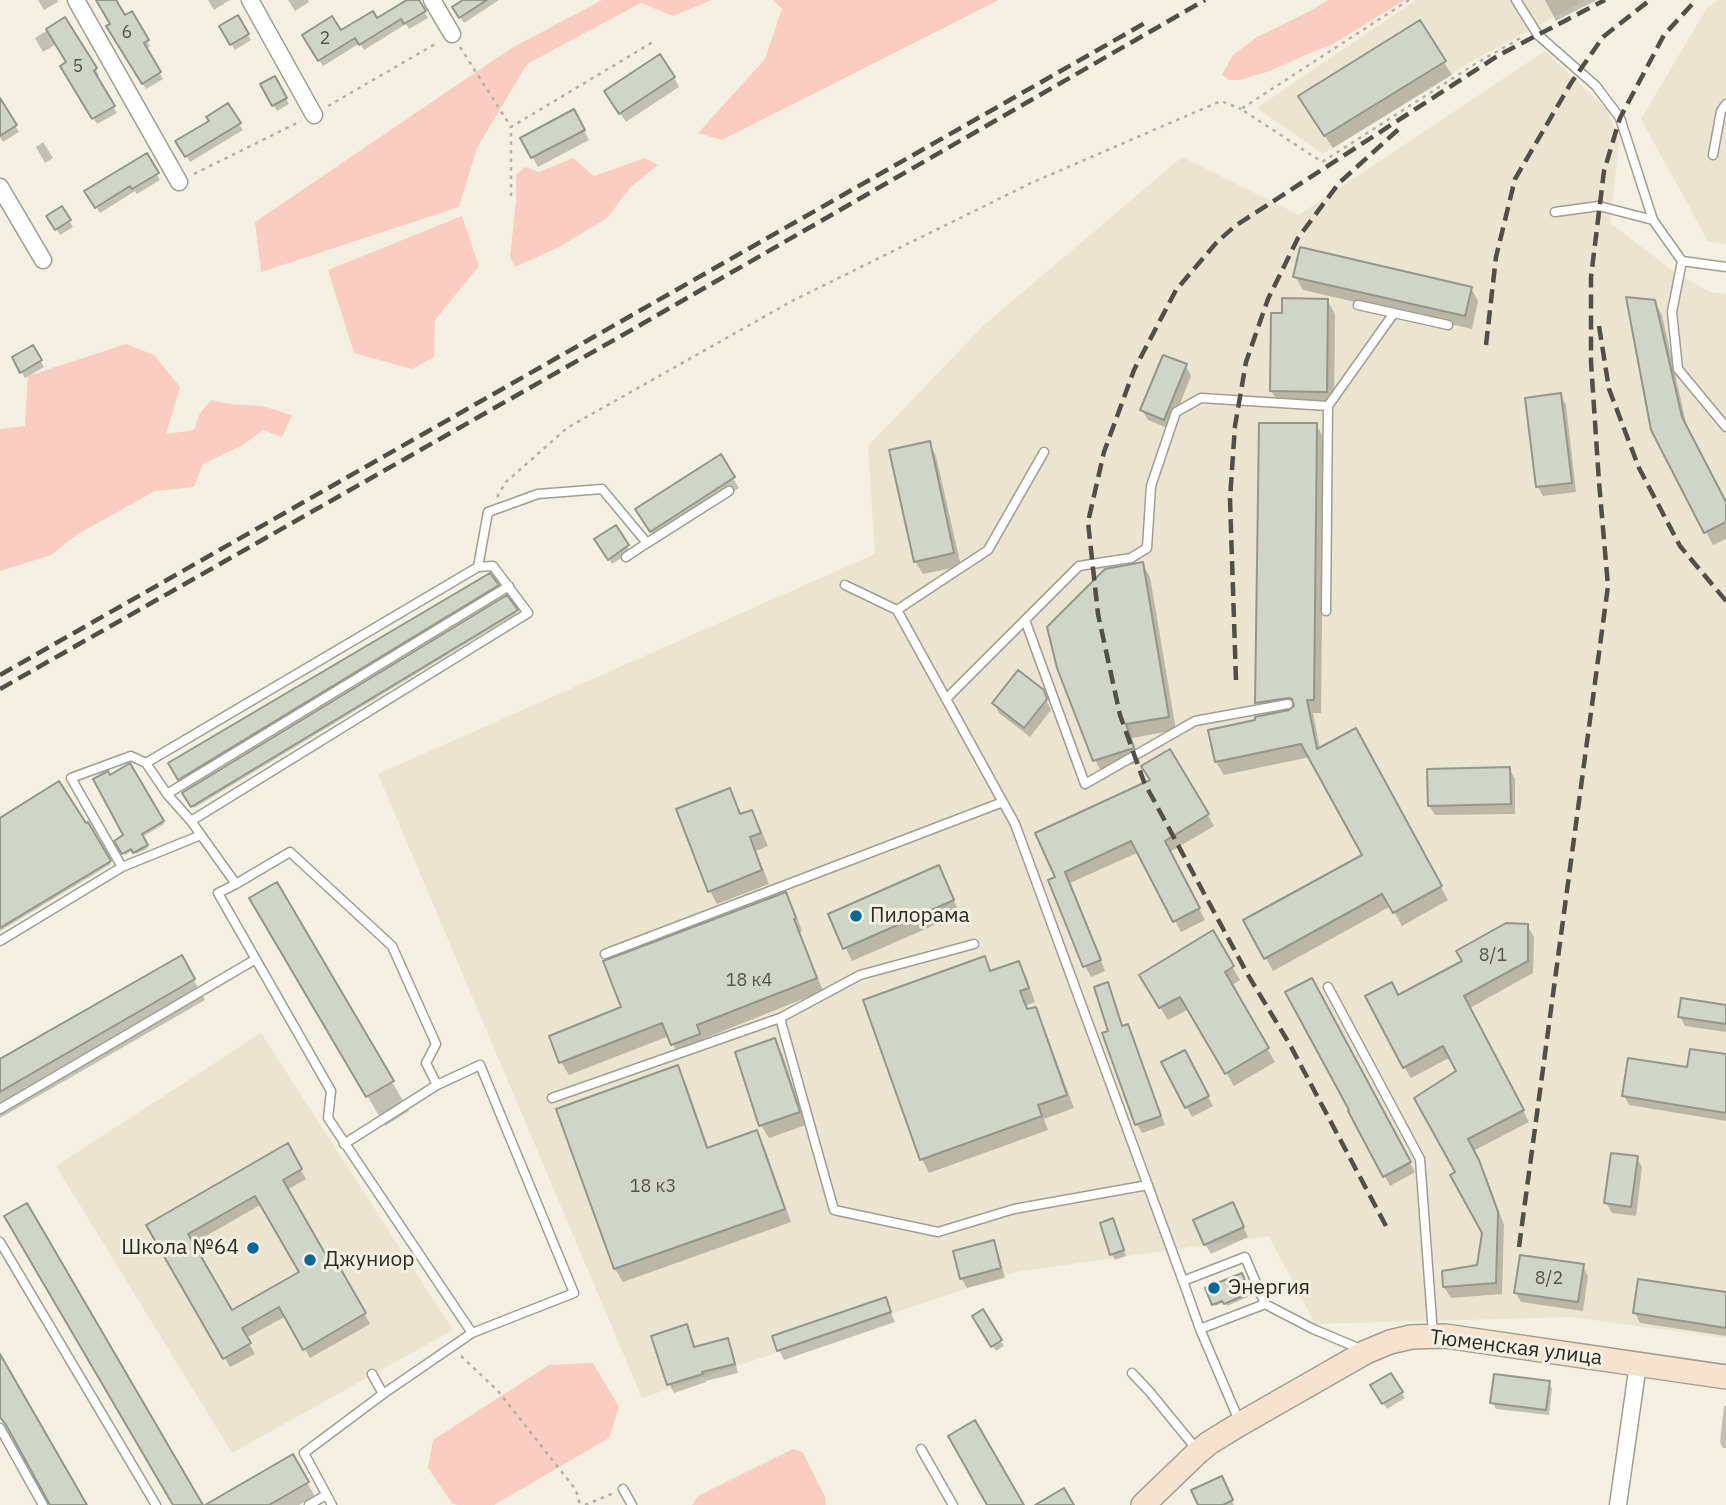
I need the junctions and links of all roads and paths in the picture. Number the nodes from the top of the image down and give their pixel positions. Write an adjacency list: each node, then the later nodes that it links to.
1 (76, 0): 14 (street)
2 (250, 0): 11 (street)
3 (432, 0): 7 (street)
4 (1409, 0): 10 (path)
5 (1516, 0): 6 (lane)
6 (1535, 30): 10 (path); 18 (lane)
7 (452, 34): 11 (path); 12 (path)
8 (653, 42): 12 (path)
9 (1726, 104): 13 (lane)
10 (1241, 109): 29 (path)
11 (314, 115): 14 (path)
12 (511, 127): 16 (path)
13 (1713, 155)
14 (178, 182)
15 (0, 187): 19 (street)
16 (511, 196)
17 (1555, 212): 18 (lane)
18 (1653, 220): 20 (lane)
19 (43, 260)
20 (1682, 261): 21 (lane); 26 (lane)
21 (1726, 267)
22 (1358, 305): 23 (lane)
23 (1394, 313): 24 (lane); 25 (lane)
24 (1448, 325)
25 (1328, 407): 36 (lane); 37 (lane)
26 (1726, 427)
27 (1044, 452): 35 (lane)
28 (729, 491): 30 (lane)
29 (488, 512): 30 (lane); 32 (lane)
30 (647, 543): 31 (lane)
31 (626, 557)
32 (478, 567): 34 (lane); 40 (lane)
33 (845, 585): 35 (lane)
34 (509, 586): 41 (lane); 43 (lane)
35 (897, 610): 38 (lane)
36 (1326, 611)
37 (1025, 620): 38 (lane); 39 (lane)
38 (946, 699): 42 (lane)
39 (1288, 704)
40 (146, 763): 41 (lane); 45 (lane)
41 (167, 794): 43 (lane)
42 (1003, 802): 49 (lane); 57 (lane)
43 (191, 821): 44 (lane)
44 (201, 835): 45 (lane); 46 (lane)
45 (122, 867): 47 (lane)
46 (236, 884): 50 (lane); 53 (lane)
47 (0, 941)
48 (974, 944): 52 (lane)
49 (605, 954)
50 (256, 959): 55 (lane); 56 (lane)
51 (1328, 987): 63 (lane)
52 (780, 1018): 54 (lane); 57 (lane)
53 (437, 1085): 56 (lane); 62 (lane)
54 (552, 1098)
55 (0, 1108)
56 (345, 1144): 62 (lane)
57 (1148, 1185): 59 (lane)
58 (0, 1242): 79 (lane)
59 (1183, 1281): 60 (lane); 61 (lane)
60 (1265, 1304): 61 (lane); 65 (lane)
61 (1199, 1329): 71 (lane)
62 (472, 1333): 64 (lane)
63 (1433, 1336): 65 (main road, Тюменская улица); 66 (main road, Тюменская улица)
64 (452, 1347): 70 (lane); 82 (path)
65 (1366, 1352): 71 (main road, Тюменская улица)
66 (1638, 1364): 69 (main road, Тюменская улица); 85 (street)
67 (1132, 1373): 74 (lane)
68 (372, 1374): 70 (lane)
69 (1726, 1377)
70 (383, 1394): 76 (lane)
71 (1240, 1424): 74 (main road, Тюменская улица)
72 (0, 1428): 78 (lane)
73 (921, 1449): 84 (lane)
74 (1198, 1452): 77 (main road, Тюменская улица)
75 (623, 1489): 82 (path); 83 (lane)
76 (326, 1495): 80 (lane); 81 (lane)
77 (1144, 1503)
78 (43, 1505)
79 (156, 1505)
80 (309, 1505)
81 (332, 1505)
82 (583, 1505)
83 (632, 1505)
84 (953, 1505)
85 (1618, 1505)

